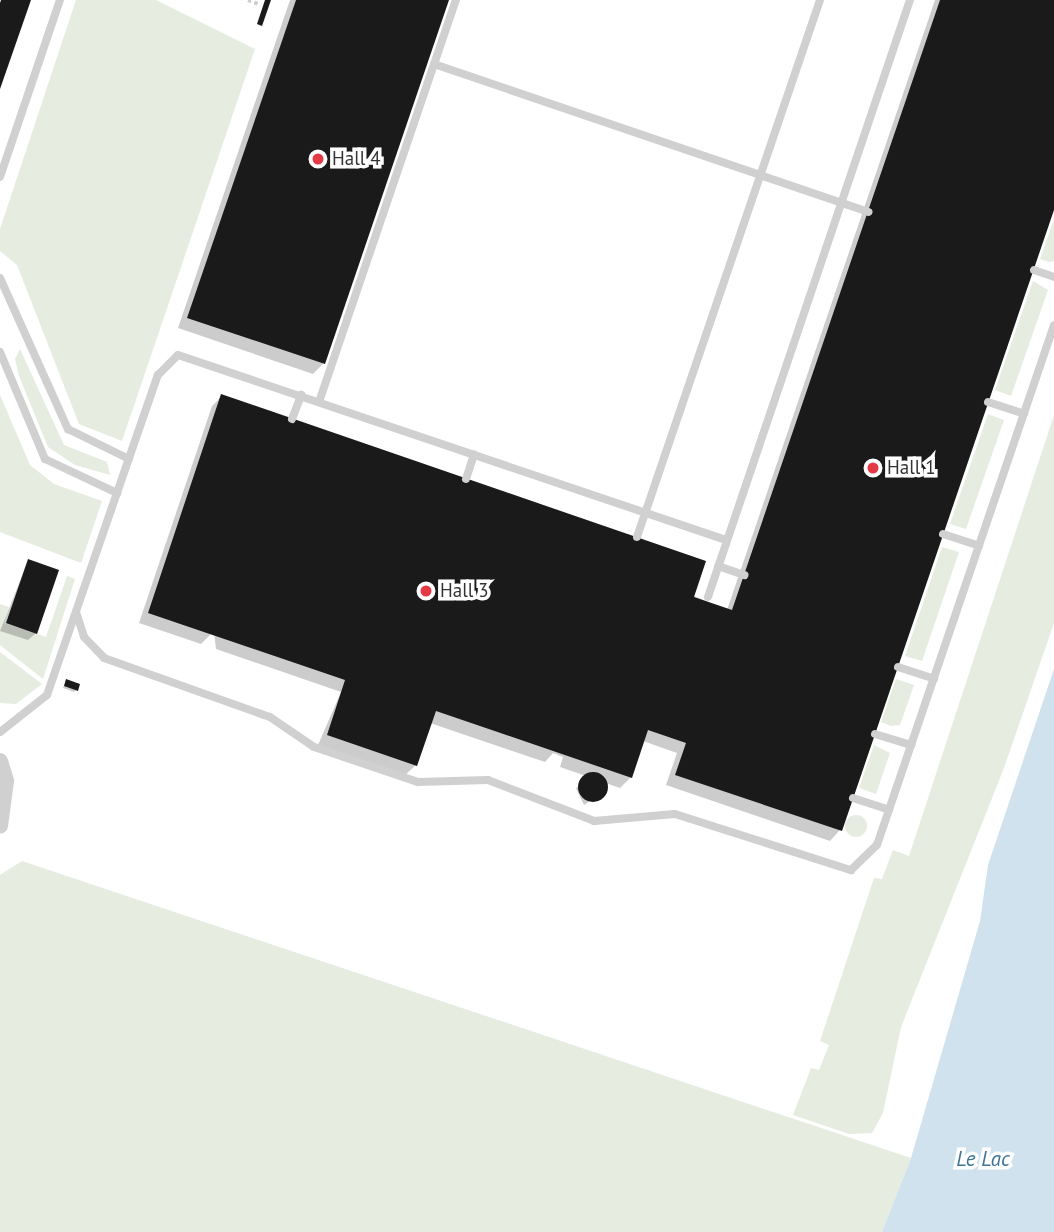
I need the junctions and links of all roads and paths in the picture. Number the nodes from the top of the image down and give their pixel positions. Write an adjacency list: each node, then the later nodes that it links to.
1 (60, 0): 9 (lane)
2 (248, 0): 6 (path)
3 (456, 0): 7 (lane)
4 (820, 0): 8 (lane)
5 (910, 0): 10 (lane)
6 (261, 5)
7 (434, 64): 8 (lane); 18 (lane)
8 (760, 175): 10 (lane); 26 (lane)
9 (0, 177)
10 (841, 202): 11 (lane); 29 (lane)
11 (868, 212)
12 (1034, 270): 13 (lane)
13 (1054, 277)
14 (0, 278): 23 (lane)
15 (1054, 325): 20 (lane)
16 (0, 352): 25 (lane)
17 (301, 396): 18 (lane); 21 (lane); 23 (lane)
18 (319, 401): 22 (lane)
19 (988, 402): 20 (lane)
20 (1024, 414): 30 (lane)
21 (292, 419)
22 (474, 454): 24 (lane); 26 (lane)
23 (129, 459): 25 (lane)
24 (466, 479)
25 (117, 493): 34 (lane)
26 (645, 512): 28 (lane); 29 (lane)
27 (943, 534): 30 (lane)
28 (637, 537)
29 (726, 540): 31 (lane)
30 (979, 546): 36 (lane)
31 (718, 566): 32 (lane); 33 (lane)
32 (744, 575)
33 (708, 597)
34 (76, 612): 37 (lane); 42 (lane)
35 (898, 667): 36 (lane)
36 (934, 679): 39 (lane)
37 (0, 732)
38 (875, 734): 39 (lane)
39 (911, 745): 42 (lane)
40 (0, 761): 43 (street)
41 (853, 798): 42 (lane)
42 (889, 810)
43 (0, 825)

